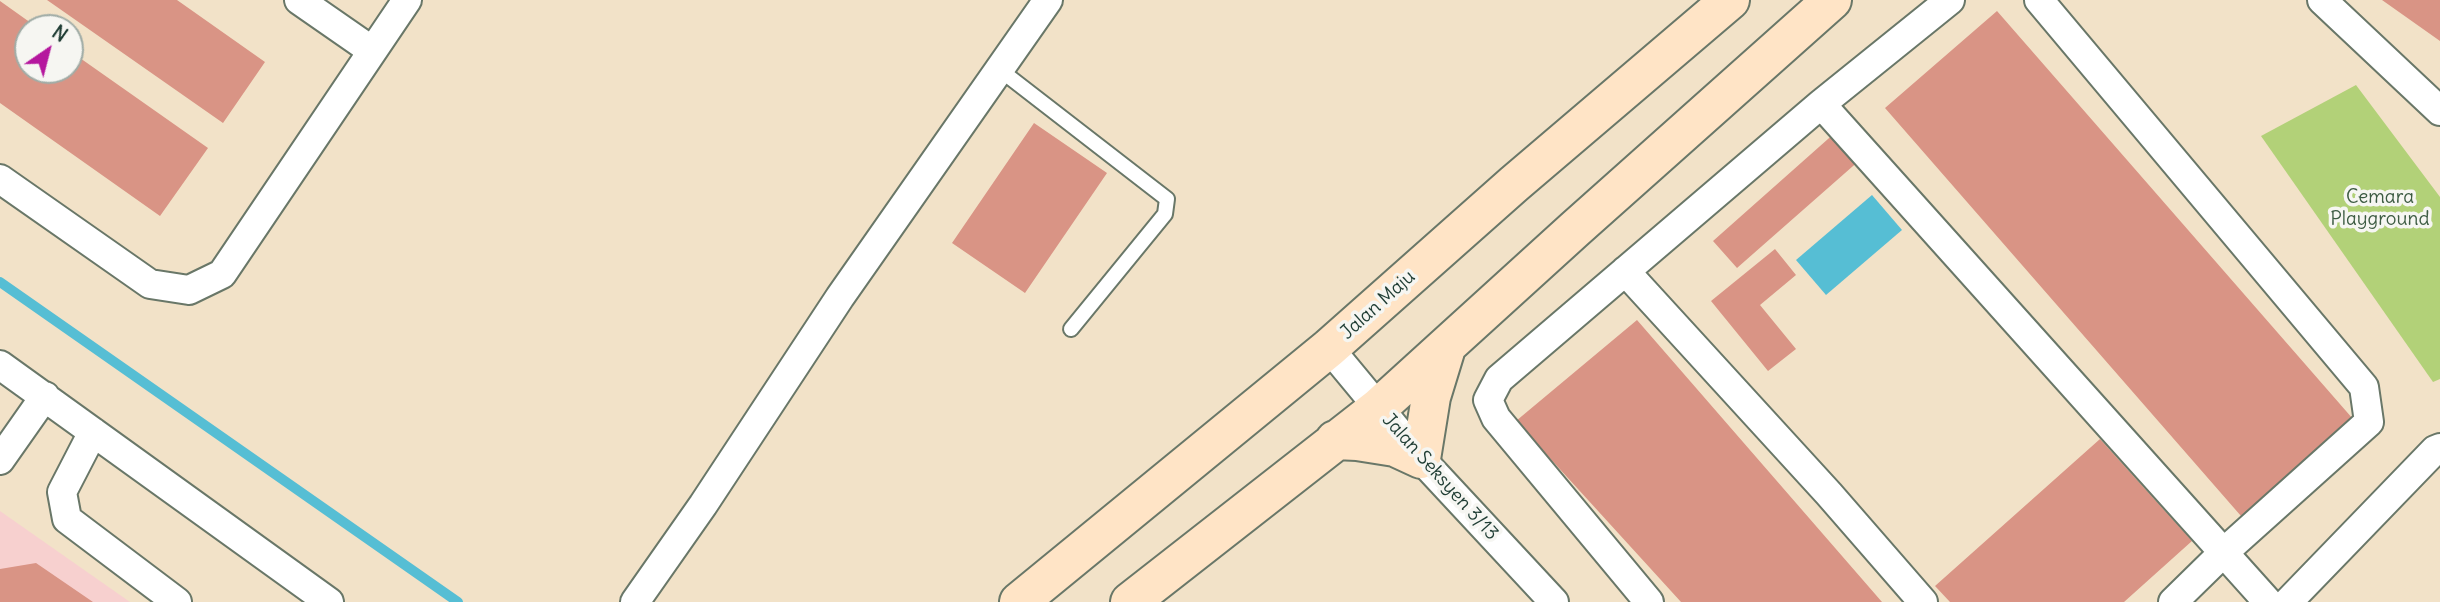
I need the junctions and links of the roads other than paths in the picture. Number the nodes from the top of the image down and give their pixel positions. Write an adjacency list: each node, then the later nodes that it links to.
1 (299, 0): 9 (street)
2 (407, 0): 9 (street)
3 (1048, 0): 10 (street)
4 (1730, 0): 16 (street, Jalan Maju)
5 (1832, 0): 17 (street)
6 (1950, 0): 11 (street)
7 (2039, 0): 26 (street)
8 (2322, 0): 12 (street)
9 (372, 50): 13 (street)
10 (999, 69): 15 (lane); 29 (street)
11 (1821, 104): 14 (street); 26 (street)
12 (2440, 111)
13 (0, 179)
14 (1625, 271): 33 (street); 34 (street)
15 (1071, 329)
16 (1329, 348): 20 (street, Jalan Seksyen 3/13); 30 (street, Jalan Maju)
17 (1446, 348): 20 (street); 24 (street)
18 (0, 365): 19 (street)
19 (45, 396): 21 (street); 25 (street)
20 (1378, 408): 22 (street); 24 (street, Jalan Seksyen 3/13)
21 (93, 432): 27 (street); 28 (street)
22 (1335, 440): 24 (street); 31 (street)
23 (2440, 448): 37 (street)
24 (1421, 459): 32 (street, Jalan Seksyen 3/13)
25 (0, 460)
26 (2223, 553): 35 (street); 36 (street)
27 (167, 599)
28 (329, 602)
29 (635, 602)
30 (1019, 602)
31 (1130, 602)
32 (1554, 602)
33 (1649, 602)
34 (1923, 602)
35 (2173, 602)
36 (2268, 602)
37 (2288, 602)

